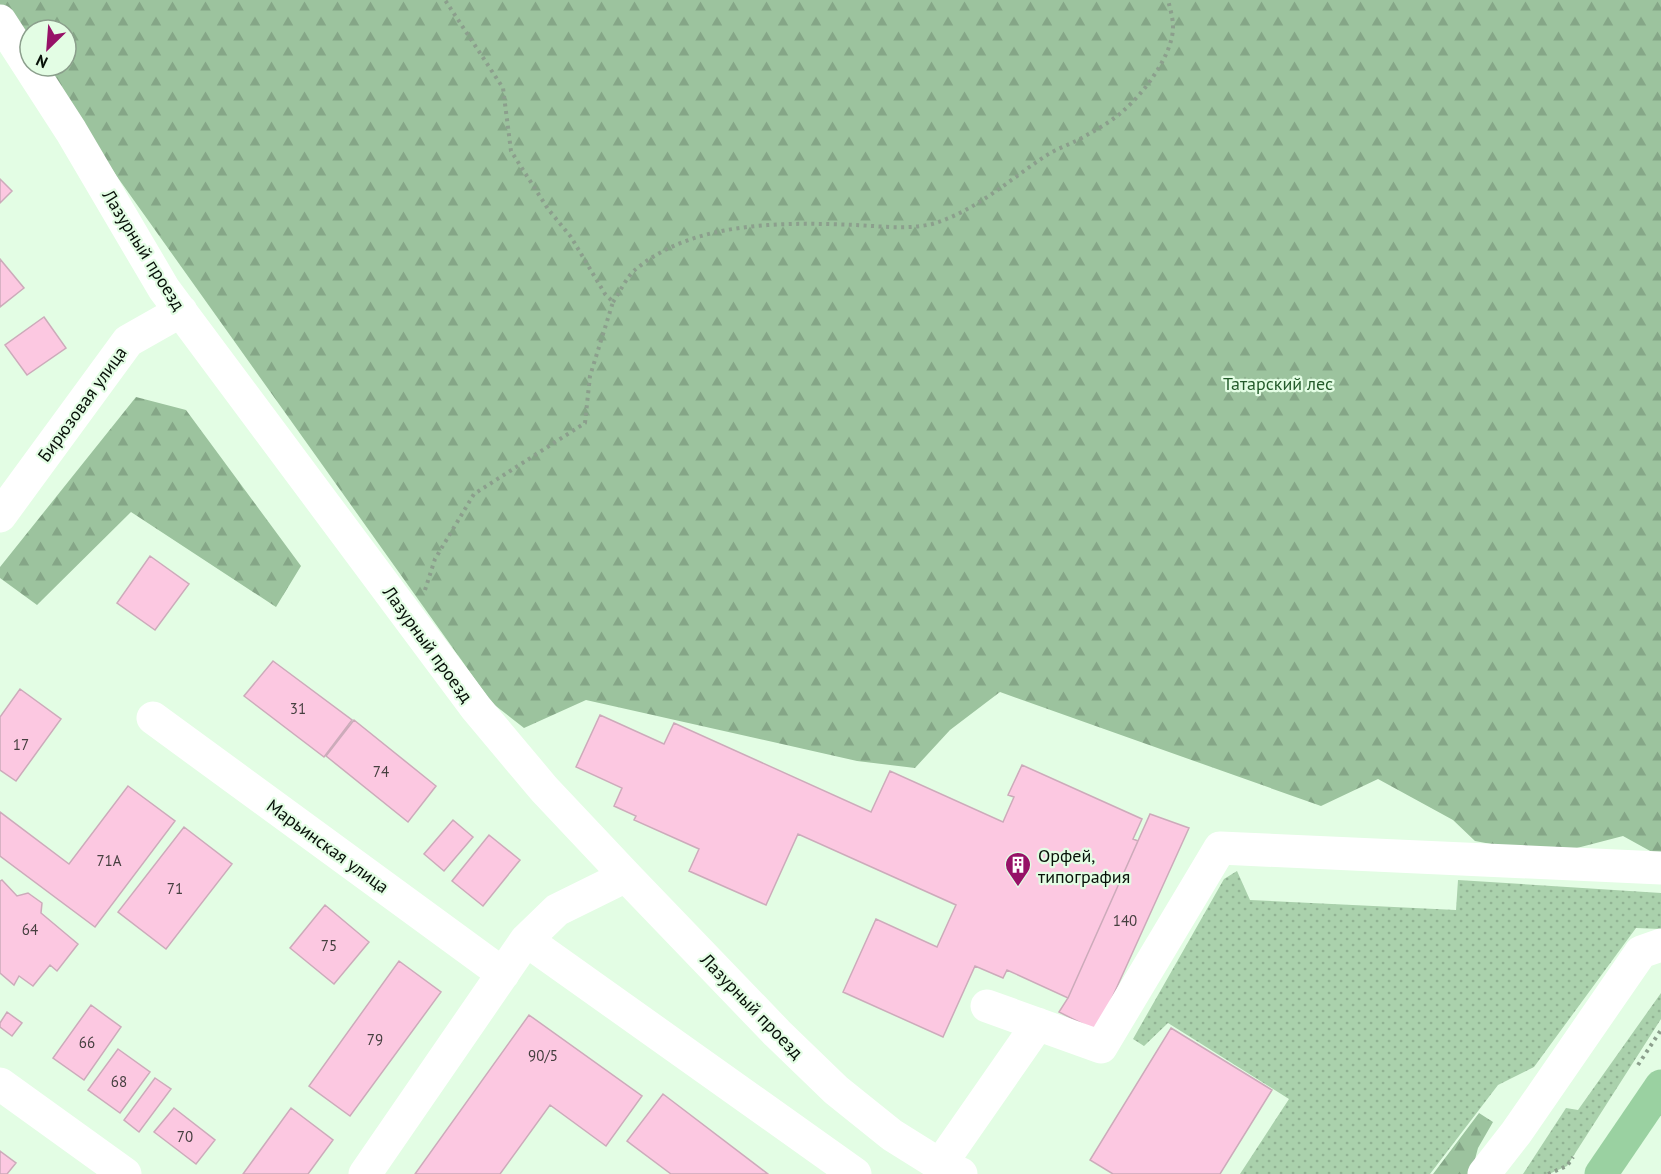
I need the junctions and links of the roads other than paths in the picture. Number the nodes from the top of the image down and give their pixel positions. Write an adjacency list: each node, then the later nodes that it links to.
1 (0, 21): 2 (street, Лазурный проезд)
2 (182, 311): 3 (street, Бирюзовая улица); 6 (street, Лазурный проезд)
3 (0, 516)
4 (153, 718): 9 (street, Марьинская улица)
5 (1661, 868): 11 (street)
6 (626, 876): 7 (street); 14 (street, Лазурный проезд)
7 (526, 940): 9 (street); 17 (street)
8 (1661, 945): 18 (street)
9 (503, 974): 16 (street)
10 (987, 1006): 11 (street)
11 (1038, 1024): 14 (street)
12 (0, 1084): 15 (street)
13 (1661, 1086): 19 (main road)
14 (950, 1170)
15 (125, 1174)
16 (365, 1174)
17 (855, 1174)
18 (1484, 1174)
19 (1601, 1174)

